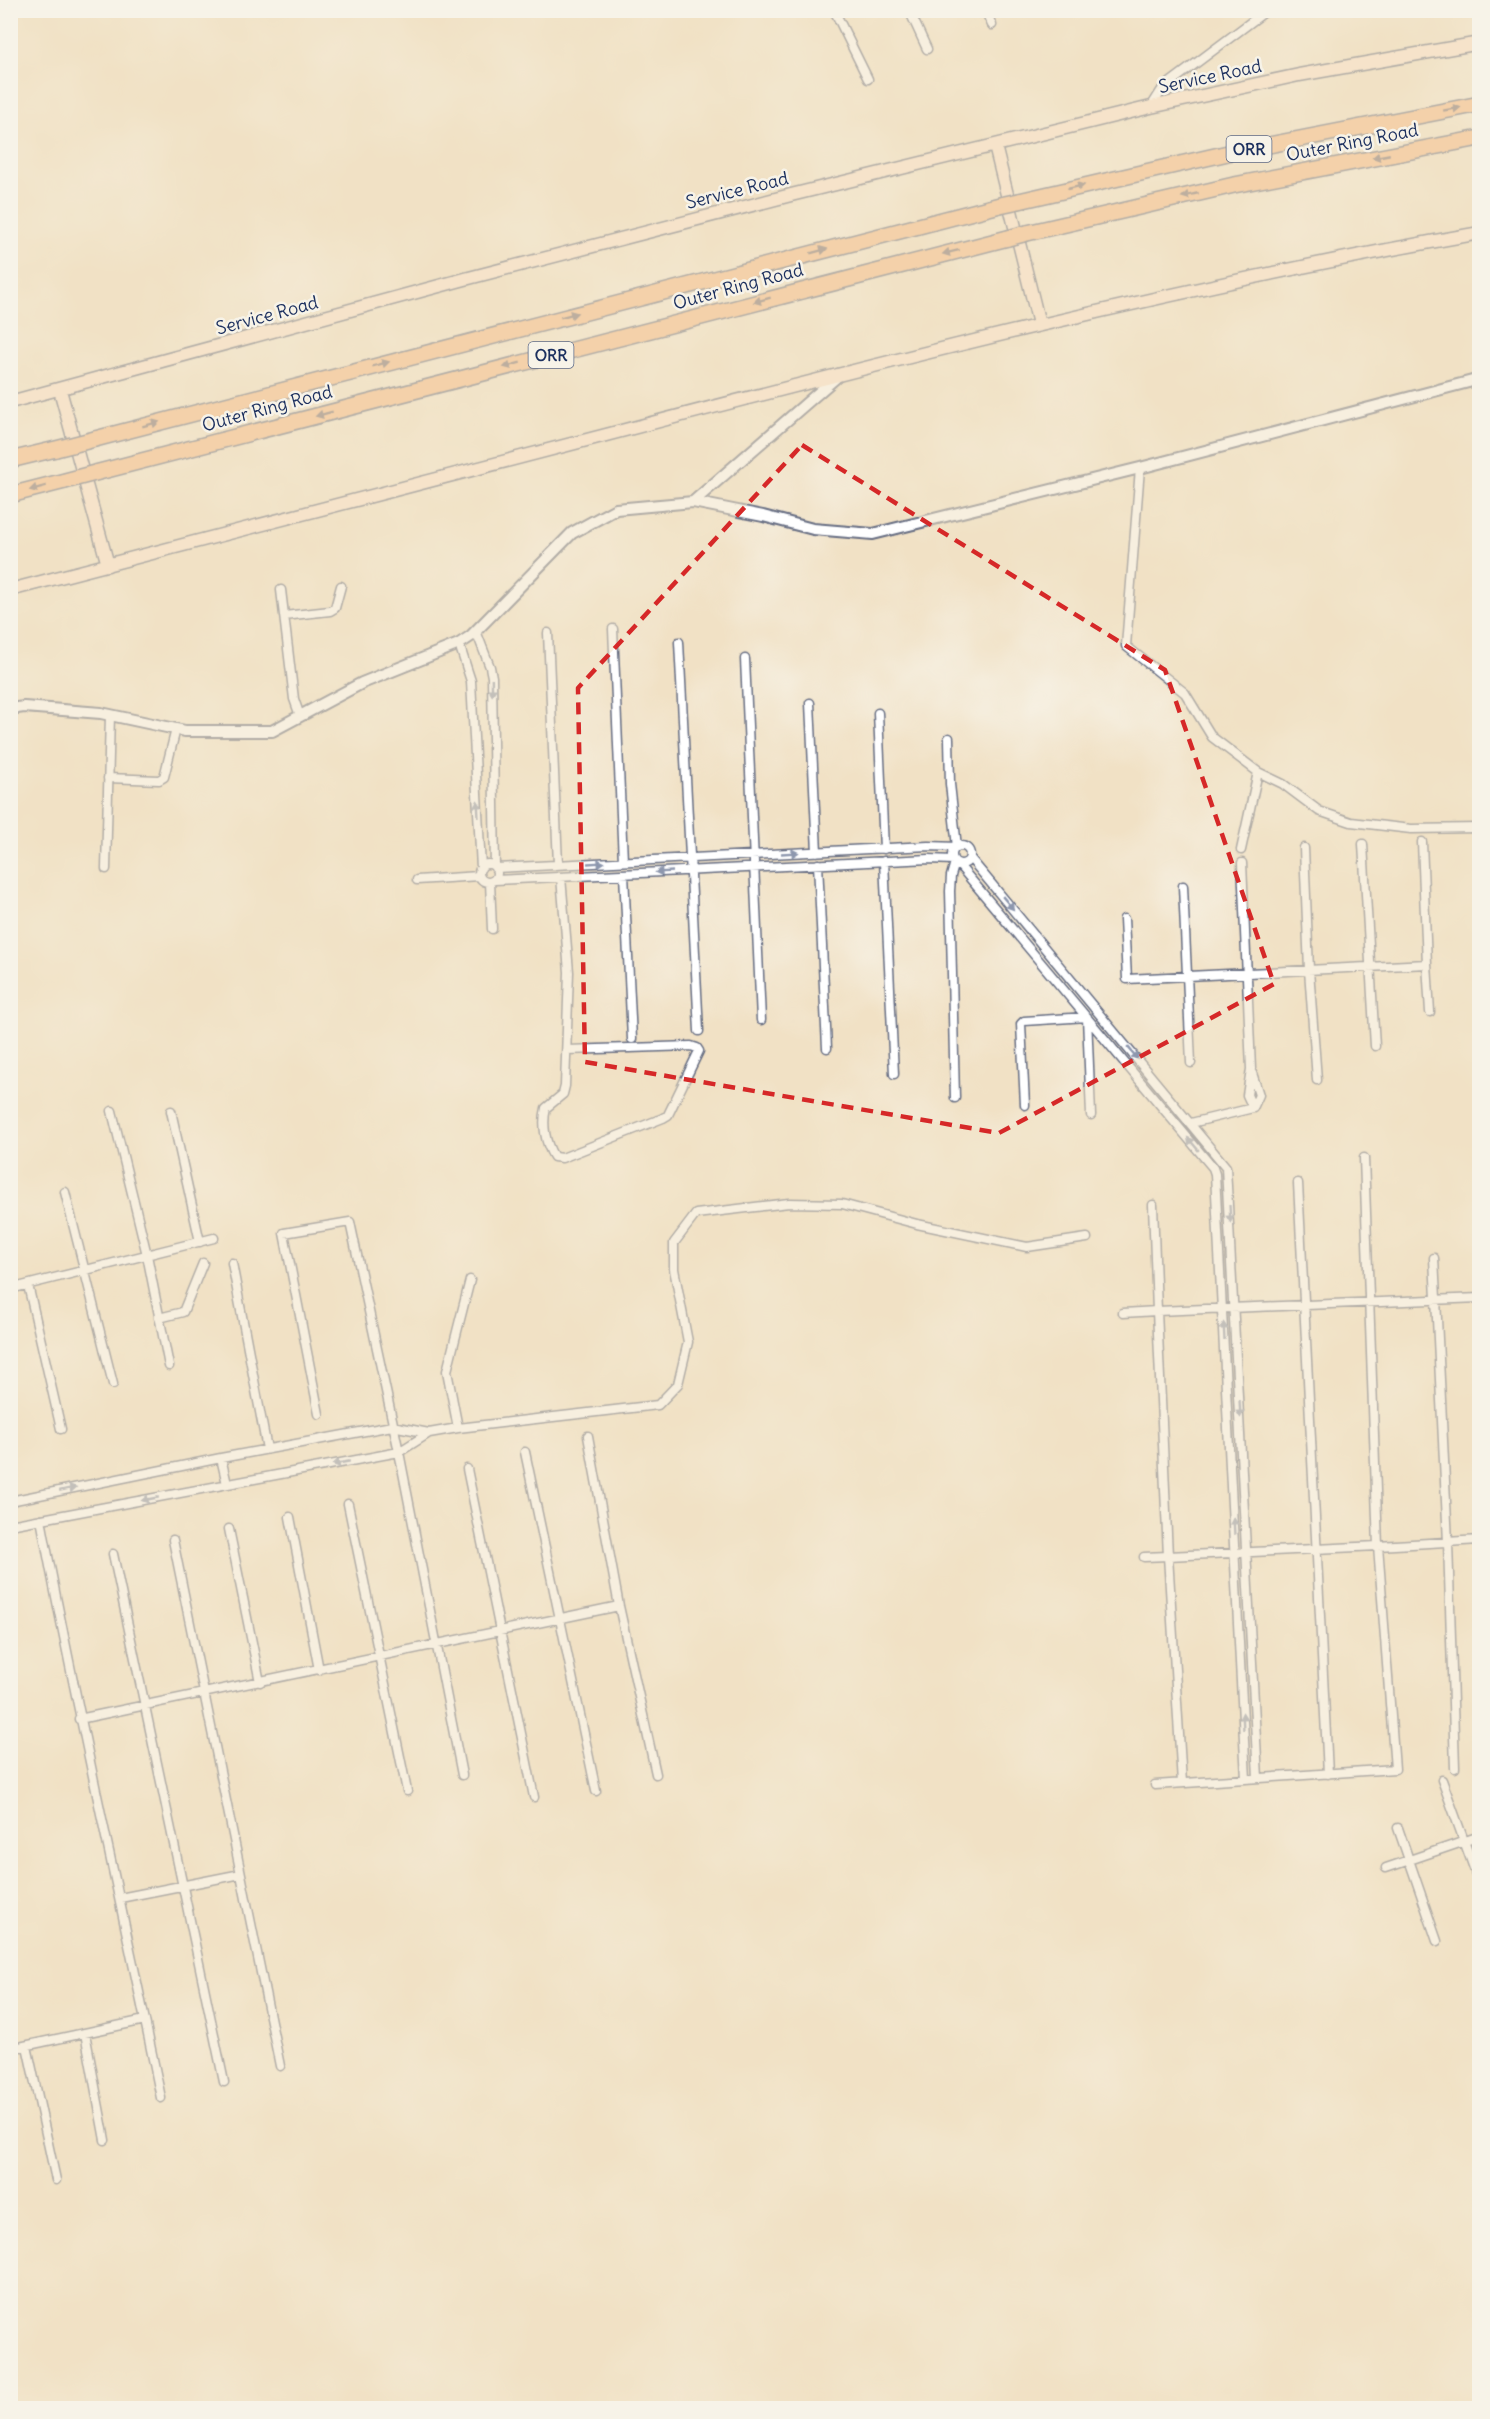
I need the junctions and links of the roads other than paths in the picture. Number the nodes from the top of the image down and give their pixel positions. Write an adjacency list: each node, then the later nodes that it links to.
1 (834, 10): 8 (street)
2 (909, 10): 7 (street)
3 (985, 10): 5 (street)
4 (1267, 10): 10 (street)
5 (992, 26)
6 (1479, 43): 10 (main road, Service Road)
7 (927, 49)
8 (868, 78)
9 (1479, 104): 19 (highway, Outer Ring Road / ORR, one-way to 9, bridge)
10 (1151, 107): 12 (main road, Service Road)
11 (1479, 138): 21 (highway, Outer Ring Road / ORR, one-way to 21, bridge)
12 (995, 146): 14 (main road); 17 (main road, Service Road)
13 (1479, 233): 14 (main road)
14 (1039, 324): 15 (main road)
15 (840, 374): 22 (street); 23 (main road)
16 (1479, 379): 20 (street)
17 (60, 390): 18 (main road, Service Road); 23 (main road)
18 (10, 402)
19 (10, 460)
20 (1140, 468): 22 (street); 41 (street)
21 (10, 495)
22 (693, 502): 29 (street)
23 (108, 565): 25 (main road)
24 (341, 586): 27 (street)
25 (10, 590)
26 (281, 590): 27 (street)
27 (284, 616): 38 (street)
28 (613, 629): 54 (street)
29 (476, 631): 32 (street); 60 (street, one-way to 60)
30 (548, 633): 58 (street)
31 (679, 642): 52 (street)
32 (459, 644): 38 (street); 64 (street, one-way to 32)
33 (745, 658): 51 (street)
34 (810, 703): 50 (street)
35 (10, 709): 37 (street)
36 (878, 713): 48 (street)
37 (110, 715): 39 (street); 42 (street)
38 (300, 716): 39 (street)
39 (176, 729): 42 (street)
40 (948, 738): 46 (street)
41 (1258, 772): 43 (street); 49 (street)
42 (108, 778): 62 (street)
43 (1479, 828)
44 (1422, 842): 72 (street)
45 (1363, 844): 73 (street)
46 (957, 847): 48 (street); 53 (street); 56 (street)
47 (1304, 848): 74 (street)
48 (884, 849): 50 (street)
49 (1241, 850)
50 (817, 852): 51 (street, one-way to 50)
51 (753, 855): 52 (street); 61 (street)
52 (689, 858): 54 (street); 63 (street)
53 (970, 858): 56 (street); 93 (street, one-way to 93)
54 (623, 861): 58 (street, one-way to 54)
55 (884, 861): 56 (street); 59 (street); 86 (street)
56 (956, 862): 78 (street); 88 (street)
57 (1242, 863): 75 (street)
58 (558, 864): 60 (street)
59 (818, 864): 61 (street); 83 (street)
60 (495, 868): 64 (street); 68 (street)
61 (753, 868): 63 (street); 79 (street)
62 (106, 869)
63 (690, 870): 65 (street, one-way to 65); 80 (street)
64 (480, 872): 67 (street); 68 (street)
65 (624, 874): 66 (street); 81 (street)
66 (561, 877): 68 (street); 84 (street)
67 (417, 879)
68 (492, 881): 71 (street)
69 (1183, 886): 76 (street)
70 (1124, 919): 76 (street)
71 (492, 929)
72 (1428, 964): 73 (street); 77 (street)
73 (1371, 967): 74 (street); 82 (street)
74 (1309, 970): 75 (street); 87 (street)
75 (1247, 972): 76 (street); 93 (street)
76 (1185, 976): 85 (street)
77 (1430, 1012)
78 (1087, 1017): 89 (street); 92 (street); 113 (street, one-way to 78)
79 (761, 1020)
80 (699, 1031)
81 (632, 1039)
82 (1375, 1046)
83 (826, 1048)
84 (567, 1050): 84 (street)
85 (1191, 1063)
86 (894, 1074)
87 (1317, 1080)
88 (956, 1098)
89 (1025, 1105)
90 (112, 1111): 101 (street)
91 (171, 1111): 100 (street)
92 (1091, 1115)
93 (1191, 1123): 114 (street, one-way to 114)
94 (1364, 1158): 111 (street)
95 (1298, 1183): 112 (street)
96 (65, 1192): 105 (street)
97 (1153, 1205): 115 (street)
98 (214, 1238): 100 (street)
99 (1087, 1238): 122 (street)
100 (200, 1242): 101 (street)
101 (147, 1256): 105 (street); 117 (street)
102 (1434, 1258): 110 (street)
103 (203, 1263): 117 (street)
104 (232, 1263): 126 (street)
105 (86, 1270): 107 (street); 119 (street)
106 (470, 1280): 122 (street)
107 (28, 1285): 108 (street); 123 (street)
108 (10, 1289)
109 (1479, 1298): 110 (street)
110 (1437, 1300): 111 (street); 140 (street)
111 (1370, 1302): 112 (street); 141 (street)
112 (1306, 1304): 114 (street); 142 (street)
113 (1223, 1308): 114 (street); 115 (street); 145 (street, one-way to 113)
114 (1235, 1308): 143 (street, one-way to 143)
115 (1157, 1311): 116 (street); 146 (street)
116 (1123, 1312)
117 (159, 1318): 118 (street)
118 (169, 1366)
119 (112, 1383)
120 (319, 1414): 121 (street)
121 (392, 1425): 124 (street); 126 (street); 127 (street)
122 (458, 1428): 124 (street)
123 (61, 1429)
124 (429, 1433): 127 (street)
125 (588, 1436): 148 (street)
126 (267, 1449): 129 (street)
127 (399, 1452): 131 (street, one-way to 131); 151 (street)
128 (525, 1452): 149 (street)
129 (221, 1458): 131 (street); 132 (street, one-way to 129)
130 (467, 1469): 150 (street)
131 (227, 1484): 135 (street, one-way to 135)
132 (10, 1501)
133 (348, 1504): 152 (street)
134 (290, 1517): 153 (street)
135 (41, 1519): 136 (street); 157 (street)
136 (10, 1525)
137 (229, 1529): 154 (street)
138 (173, 1540): 155 (street)
139 (1479, 1540): 140 (street)
140 (1448, 1542): 141 (street); 158 (street)
141 (1378, 1546): 142 (street); 160 (street)
142 (1317, 1549): 143 (street); 160 (street)
143 (1248, 1553): 145 (street); 162 (street)
144 (112, 1554): 156 (street)
145 (1235, 1555): 146 (street); 163 (street, one-way to 145)
146 (1168, 1556): 147 (street); 165 (street)
147 (1144, 1557)
148 (619, 1606): 149 (street); 159 (street)
149 (559, 1618): 150 (street); 168 (street)
150 (501, 1632): 151 (street); 169 (street)
151 (437, 1646): 152 (street); 161 (street)
152 (378, 1658): 153 (street); 167 (street)
153 (319, 1670): 154 (street)
154 (260, 1682): 155 (street)
155 (205, 1694): 156 (street); 175 (street)
156 (143, 1706): 157 (street); 177 (street)
157 (79, 1719): 178 (street)
158 (1455, 1768)
159 (657, 1774)
160 (1328, 1774): 162 (street)
161 (462, 1775)
162 (1258, 1778): 163 (street)
163 (1246, 1779): 165 (street)
164 (1442, 1780): 172 (street)
165 (1182, 1783): 166 (street)
166 (1155, 1785)
167 (407, 1791)
168 (596, 1791)
169 (534, 1797)
170 (1398, 1828): 173 (street)
171 (1479, 1836): 172 (street)
172 (1464, 1841): 173 (street); 176 (street)
173 (1409, 1860): 174 (street); 179 (street)
174 (1386, 1868)
175 (241, 1874): 177 (street); 184 (street)
176 (1479, 1885)
177 (182, 1886): 178 (street); 185 (street)
178 (120, 1898): 180 (street)
179 (1437, 1941)
180 (145, 2020): 181 (street); 186 (street)
181 (85, 2033): 182 (street); 187 (street)
182 (27, 2046): 183 (street); 188 (street)
183 (10, 2049)
184 (280, 2066)
185 (224, 2082)
186 (161, 2098)
187 (105, 2140)
188 (56, 2180)

